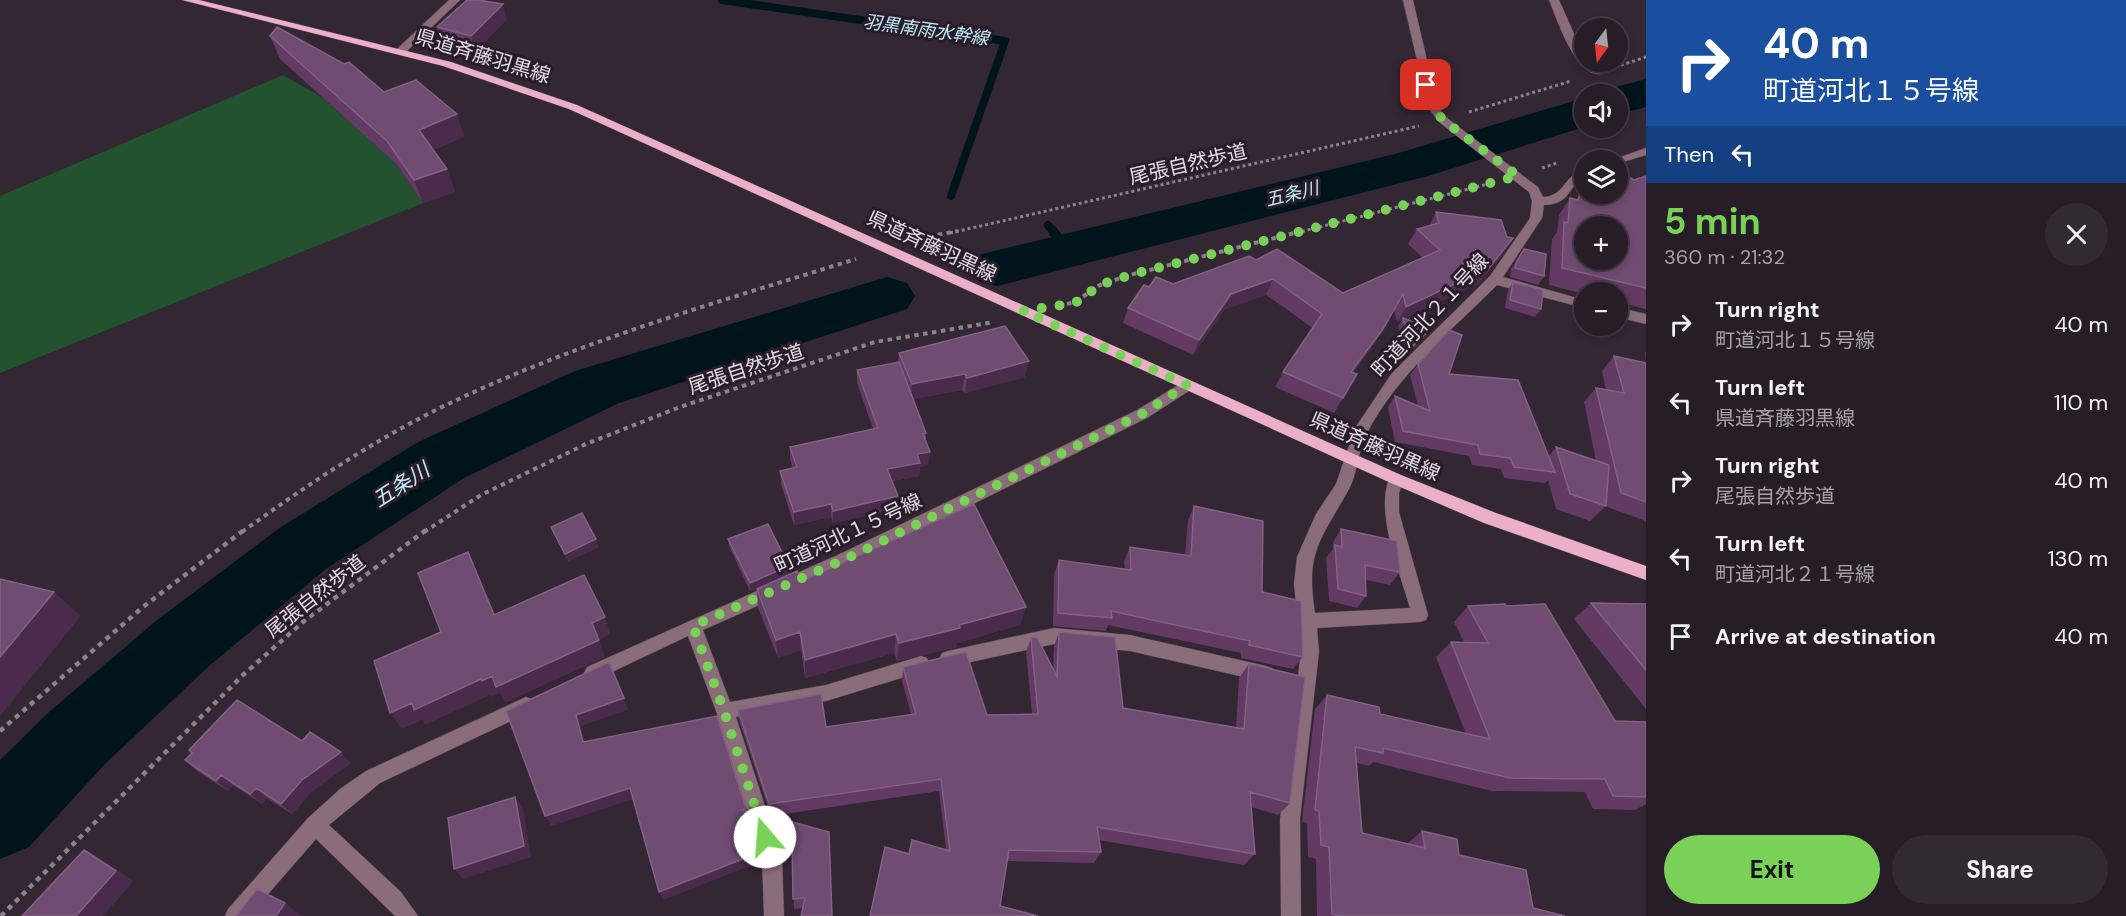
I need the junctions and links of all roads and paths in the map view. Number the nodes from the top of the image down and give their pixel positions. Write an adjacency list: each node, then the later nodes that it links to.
1 (187, 0): 6 (main road, 県道斉藤羽黒線)
2 (455, 0): 6 (street)
3 (1408, 0): 10 (street)
4 (1554, 0): 5 (street)
5 (1574, 46)
6 (400, 52): 17 (main road, 県道斉藤羽黒線)
7 (1646, 57): 8 (path, 尾張自然歩道)
8 (1628, 63)
9 (1597, 72): 10 (path, 尾張自然歩道)
10 (1443, 120): 14 (street); 17 (path, 尾張自然歩道)
11 (1646, 151): 12 (street)
12 (1628, 157)
13 (1564, 160): 14 (path, 尾張自然歩道)
14 (1518, 176): 16 (street); 20 (path, 尾張自然歩道)
15 (1574, 178): 16 (street)
16 (1538, 201): 18 (street, 町道河北２１号線)
17 (889, 249): 20 (main road, 県道斉藤羽黒線); 33 (path, 尾張自然歩道)
18 (1495, 279): 19 (street); 24 (street, 町道河北２１号線)
19 (1574, 302)
20 (1023, 311): 23 (main road, 県道斉藤羽黒線); 35 (path, 尾張自然歩道)
21 (1628, 315): 22 (street)
22 (1646, 319)
23 (1187, 385): 24 (main road, 県道斉藤羽黒線); 28 (street, 町道河北１５号線)
24 (1352, 460): 25 (main road, 県道斉藤羽黒線); 27 (street, 町道河北２１号線)
25 (1396, 479): 26 (main road, 県道斉藤羽黒線); 27 (street)
26 (1646, 573)
27 (1308, 621): 30 (street, 町道河北２１号線)
28 (693, 626): 29 (street, 町道河北１５号線); 32 (street)
29 (576, 681)
30 (1306, 683): 32 (street); 39 (street, 町道河北２１号線)
31 (544, 696): 34 (street)
32 (724, 711): 38 (street)
33 (0, 731)
34 (315, 825): 36 (street); 37 (street)
35 (1, 916)
36 (236, 916)
37 (408, 916)
38 (774, 916)
39 (1291, 916)

